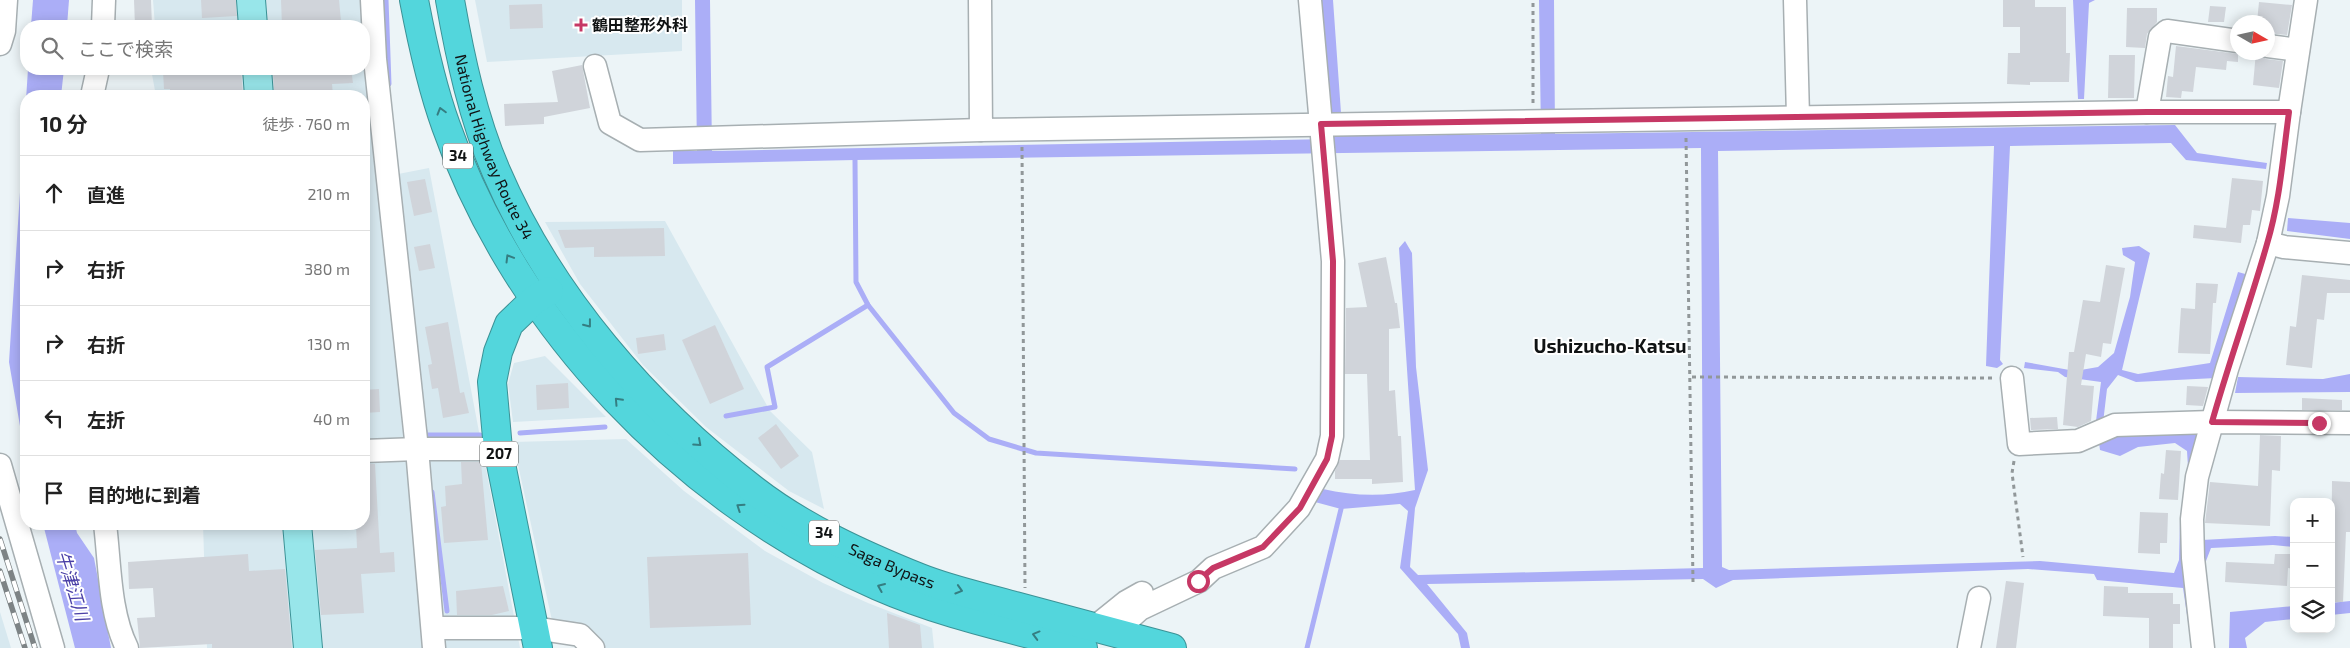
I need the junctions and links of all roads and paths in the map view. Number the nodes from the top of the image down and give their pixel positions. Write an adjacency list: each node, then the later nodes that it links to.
1 (6, 0): 15 (street)
2 (104, 0): 12 (street)
3 (251, 0): 13 (main road)
4 (372, 0): 40 (street)
5 (414, 0): 34 (highway, National Highway Route 34 / 34, one-way to 5)
6 (450, 0): 33 (highway, National Highway Route 34 / 34)
7 (980, 0): 28 (street)
8 (1310, 0): 29 (street)
9 (1533, 0): 26 (path)
10 (1796, 0): 25 (street)
11 (2306, 0): 17 (street)
12 (103, 20)
13 (253, 20)
14 (2230, 40): 23 (street)
15 (0, 44)
16 (2275, 47): 17 (street)
17 (2298, 50): 24 (street)
18 (595, 66): 28 (street)
19 (97, 75): 21 (street)
20 (257, 75): 22 (main road)
21 (93, 90)
22 (259, 90)
23 (2147, 112): 24 (street); 25 (street)
24 (2289, 112): 31 (street)
25 (1798, 117): 26 (street)
26 (1532, 121): 29 (street)
27 (1022, 129): 28 (street); 29 (street); 50 (path)
28 (981, 130)
29 (1322, 138): 47 (street)
30 (1686, 154): 35 (path)
31 (2268, 243): 32 (street); 37 (street)
32 (2350, 252)
33 (559, 284): 34 (highway, 207); 50 (highway, Saga Bypass / 34, one-way to 50)
34 (534, 300): 41 (highway, 207); 54 (highway, Saga Bypass / 34, one-way to 34)
35 (1692, 377): 36 (path); 48 (path)
36 (2012, 378): 39 (street)
37 (2212, 422): 38 (street); 39 (street); 61 (street)
38 (2350, 423)
39 (2019, 444): 46 (path)
40 (417, 449): 41 (street); 42 (street); 52 (street)
41 (498, 449): 53 (highway, 207)
42 (370, 451)
43 (1, 474): 55 (street)
44 (106, 530): 56 (street)
45 (298, 530): 57 (main road)
46 (2023, 557)
47 (1213, 568): 51 (street); 54 (street)
48 (1693, 582)
49 (1979, 598): 60 (street)
50 (1021, 608): 54 (highway, Saga Bypass / 34)
51 (1130, 618)
52 (434, 638): 53 (street)
53 (536, 638): 58 (street)
54 (1080, 642): 59 (highway, Saga Bypass / 34)
55 (53, 648)
56 (127, 648)
57 (308, 648)
58 (593, 648)
59 (1172, 648)
60 (1970, 648)
61 (2203, 648)

